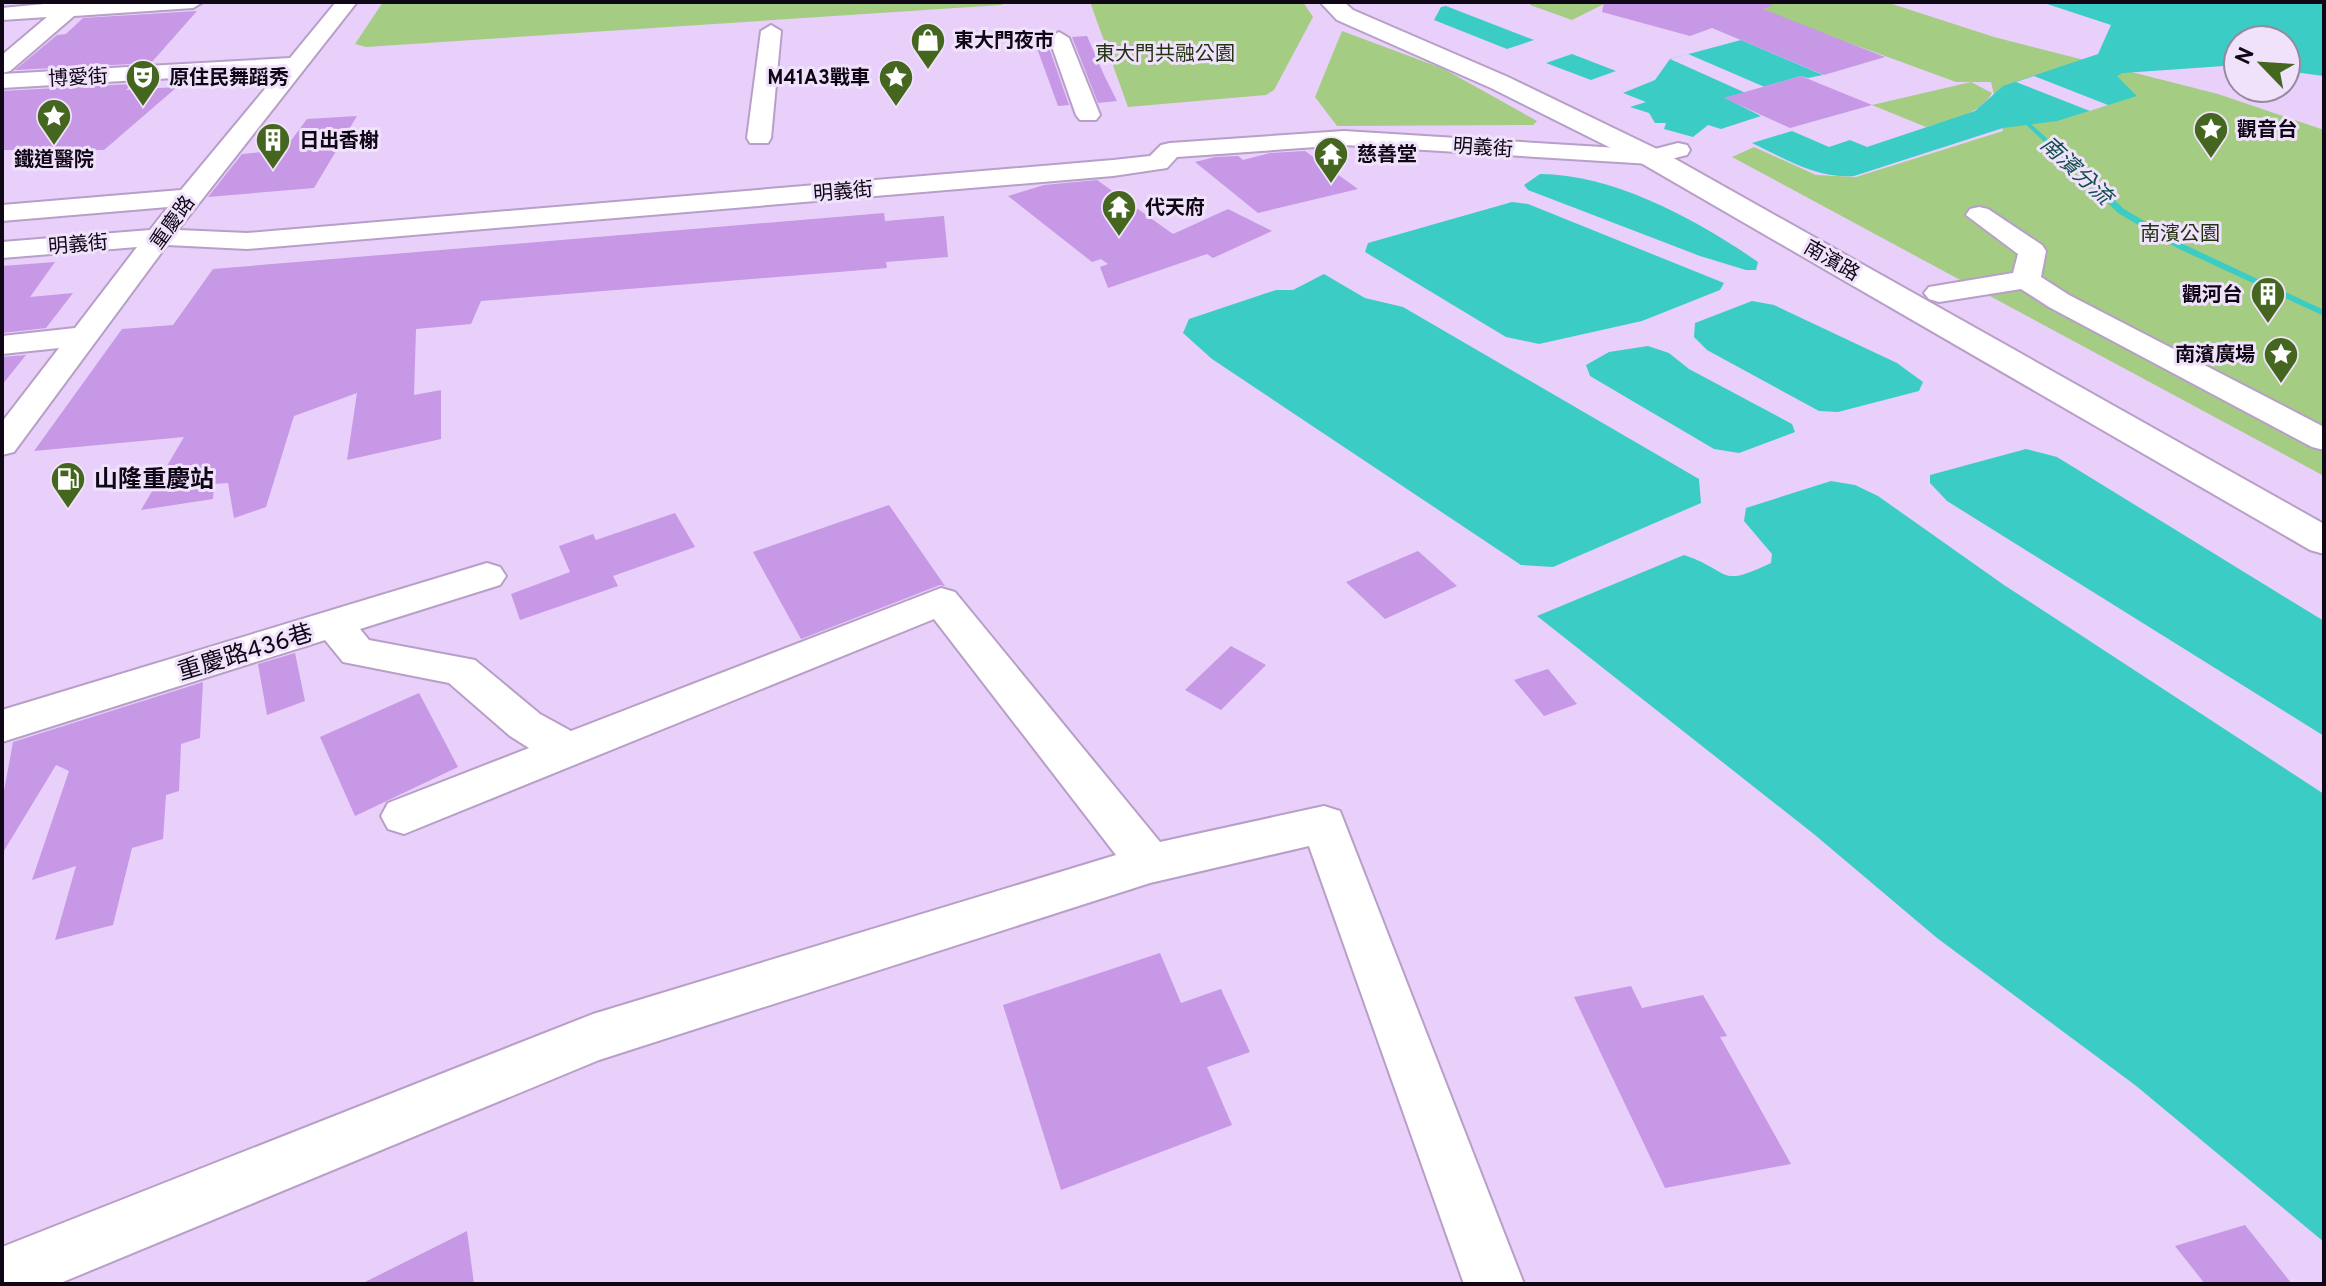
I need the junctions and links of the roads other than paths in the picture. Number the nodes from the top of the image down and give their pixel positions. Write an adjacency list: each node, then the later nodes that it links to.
1 (193, 2): 5 (street)
2 (347, 2): 9 (street, 重慶路)
3 (1331, 2): 14 (main road, 南濱路)
4 (1362, 2): 14 (main road, 南濱路)
5 (73, 6): 6 (street); 10 (street)
6 (2, 14)
7 (771, 31): 13 (street)
8 (1059, 38): 12 (street)
9 (298, 64): 11 (street, 博愛街); 15 (street, 重慶路)
10 (2, 66)
11 (2, 81)
12 (1088, 115)
13 (759, 138)
14 (1664, 154): 18 (street, 明義街); 21 (main road, 南濱路); 27 (main road, 南濱路)
15 (189, 197): 16 (street, 明義街); 18 (street, 重慶路)
16 (2, 213)
17 (1979, 215): 20 (street)
18 (162, 237): 19 (street, 明義街); 22 (street, 重慶路)
19 (2, 250)
20 (2026, 280): 21 (street); 24 (street)
21 (1939, 293): 26 (main road, 南濱路)
22 (85, 336): 23 (street); 25 (street, 重慶路)
23 (2, 345)
24 (2324, 440)
25 (2, 445)
26 (2324, 507)
27 (2324, 541)
28 (487, 576): 29 (street, 重慶路436巷)
29 (334, 625): 30 (street, 重慶路436巷); 31 (street)
30 (2, 726)
31 (567, 750): 32 (street); 33 (street)
32 (404, 816)
33 (1150, 864): 34 (street); 35 (street)
34 (2, 1277)
35 (1494, 1284)

